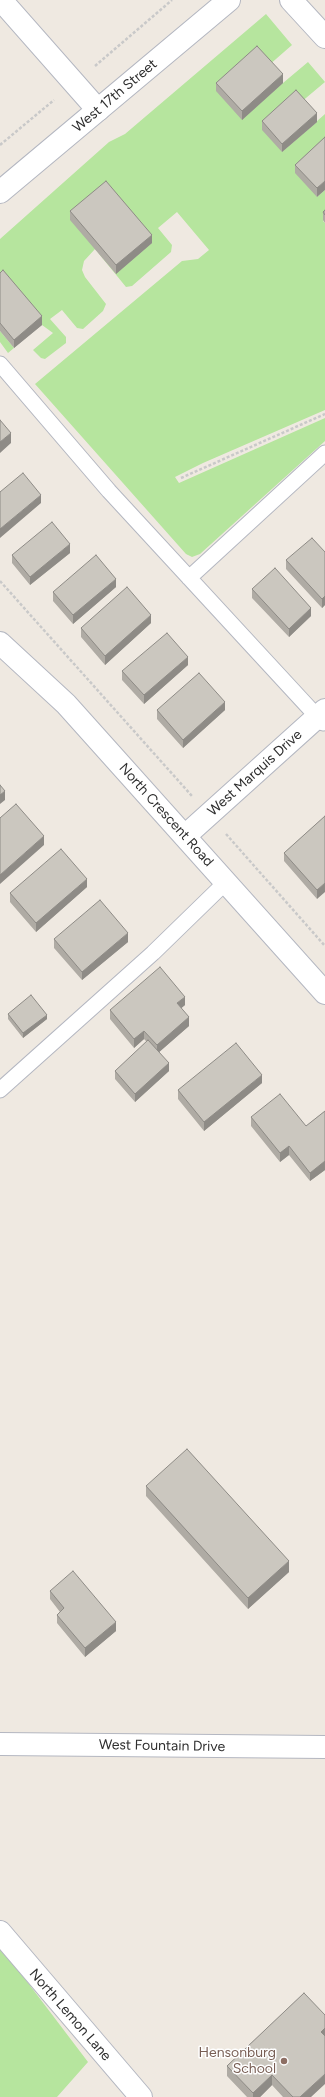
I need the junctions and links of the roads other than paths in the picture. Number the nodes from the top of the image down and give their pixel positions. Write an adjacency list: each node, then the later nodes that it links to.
1 (1, 0): 5 (street)
2 (229, 0): 5 (street, West 17th Street)
3 (292, 0): 4 (street)
4 (325, 37)
5 (98, 110): 6 (street, West 17th Street)
6 (0, 192)
7 (0, 364): 9 (lane)
8 (325, 453): 9 (lane)
9 (188, 578): 11 (lane)
10 (0, 643): 12 (street, North Crescent Road)
11 (323, 717): 12 (street, West Marquis Drive)
12 (186, 836): 13 (street, North Crescent Road)
13 (226, 882): 14 (street, North Crescent Road); 15 (lane)
14 (325, 993)
15 (0, 1090)
16 (0, 1744): 17 (street, West Fountain Drive)
17 (325, 1747)
18 (0, 1932): 19 (street, North Lemon Lane)
19 (141, 2097)

